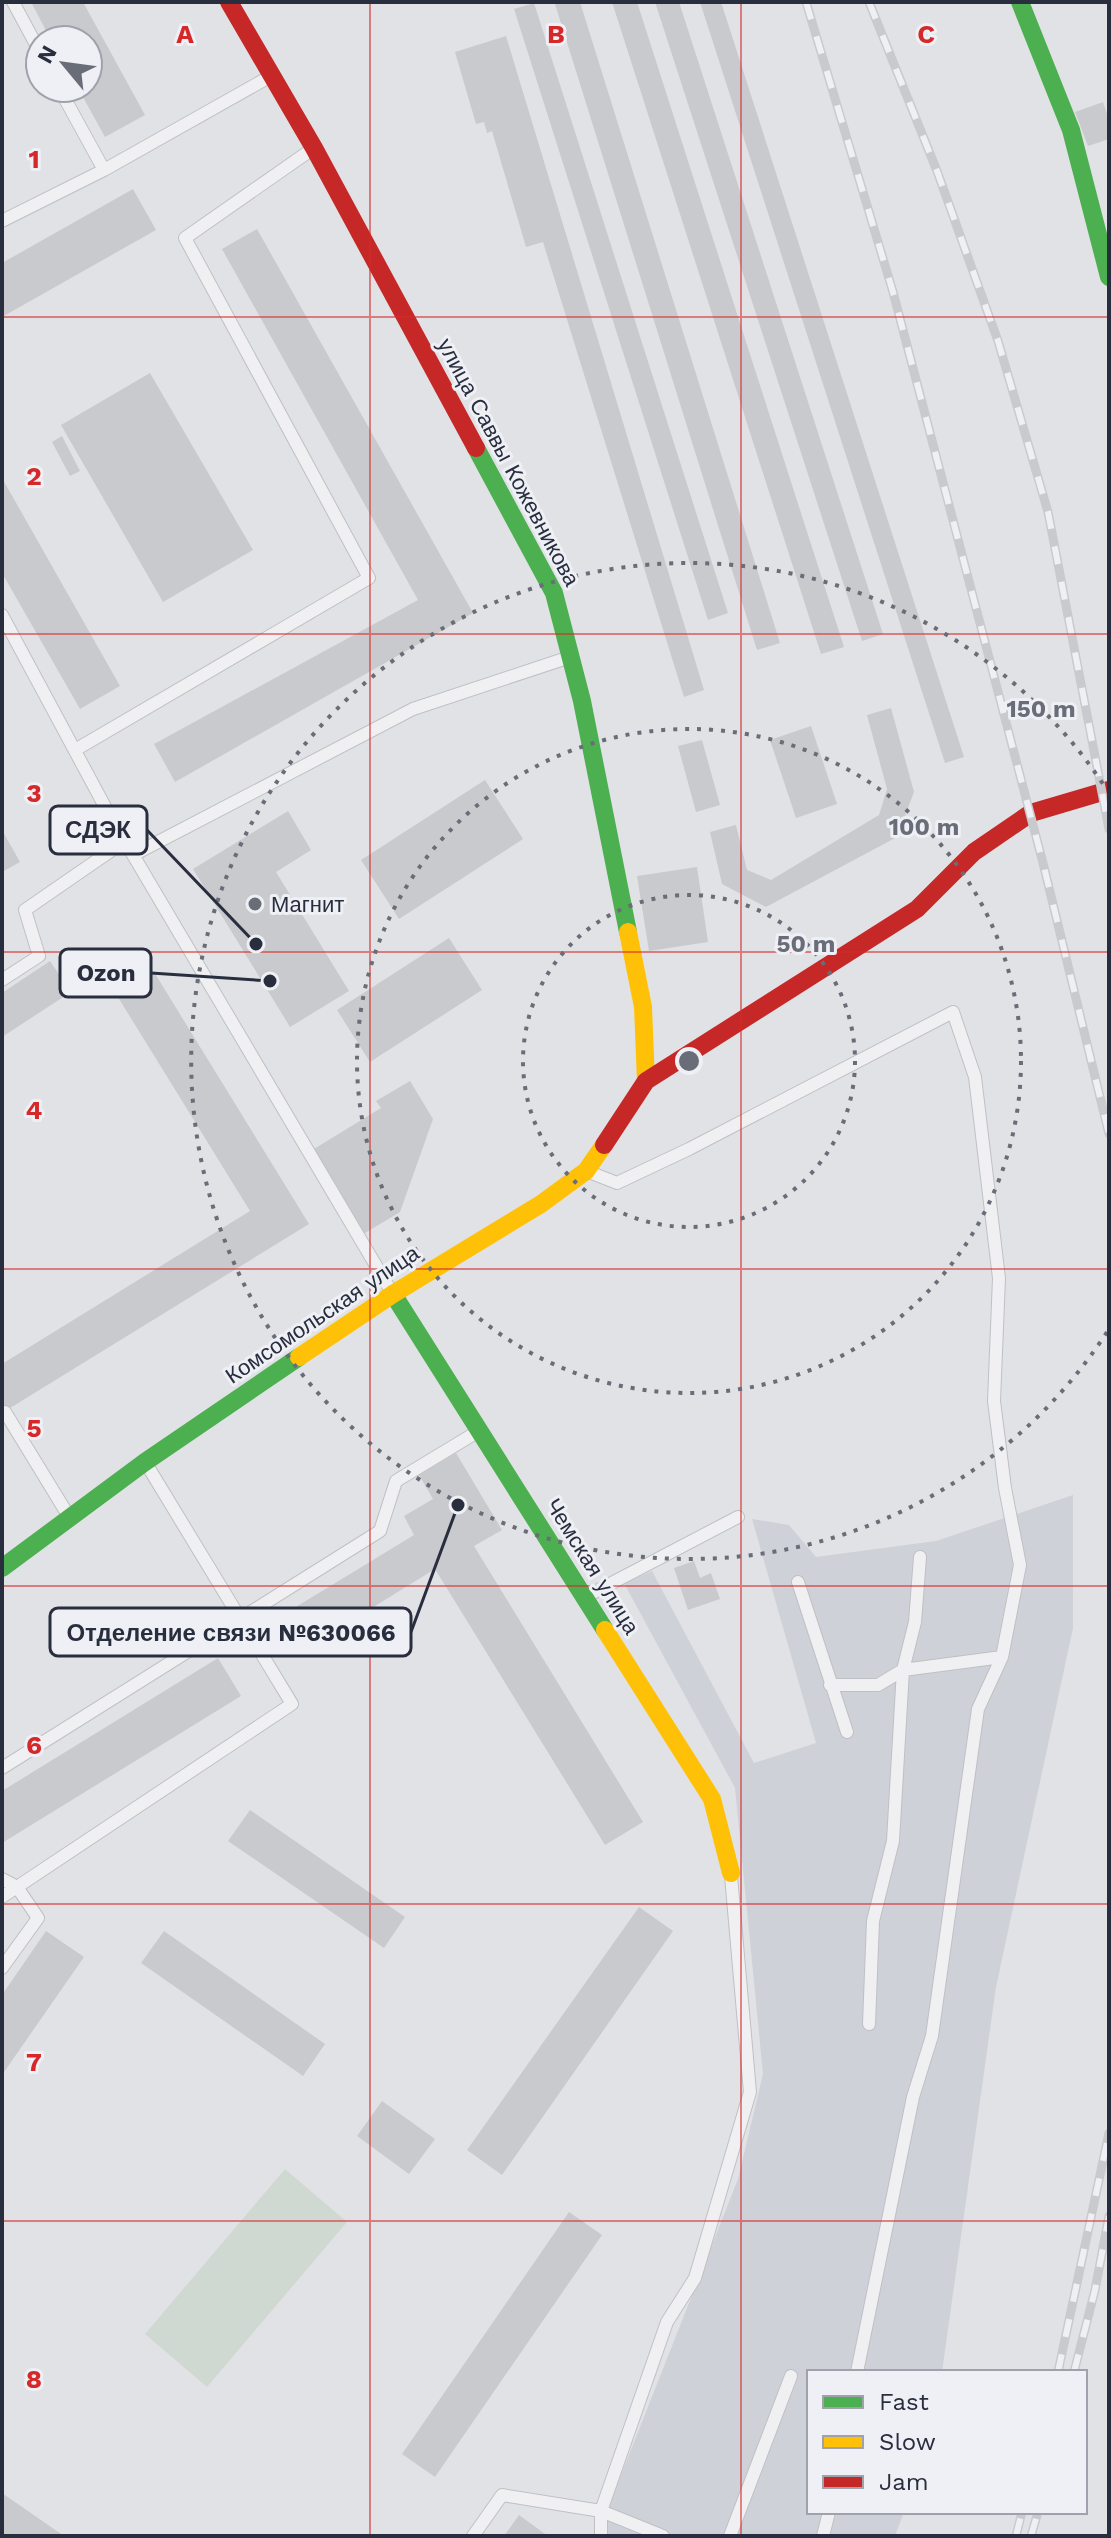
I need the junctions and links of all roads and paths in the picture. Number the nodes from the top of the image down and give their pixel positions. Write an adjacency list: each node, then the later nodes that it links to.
1 (13, 2): 4 (lane)
2 (1020, 2): 10 (street)
3 (234, 4): 5 (street, улица Саввы Кожевникова)
4 (25, 24)
5 (272, 76): 7 (street, улица Саввы Кожевникова); 8 (lane)
6 (68, 104): 8 (lane)
7 (314, 148): 12 (street, улица Саввы Кожевникова); 13 (lane)
8 (104, 170): 9 (lane)
9 (2, 221)
10 (1109, 277)
11 (2, 615): 13 (lane)
12 (571, 656): 16 (lane); 18 (street, улица Саввы Кожевникова)
13 (75, 750): 15 (lane)
14 (1109, 790): 18 (street)
15 (125, 841): 16 (lane); 17 (lane)
16 (133, 855): 20 (lane)
17 (2, 980)
18 (646, 1081): 19 (street, Комсомольская улица)
19 (586, 1171): 20 (street, Комсомольская улица); 31 (lane)
20 (393, 1294): 22 (street, Чемская улица); 23 (street, Комсомольская улица)
21 (5, 1412): 25 (lane)
22 (479, 1430): 29 (street, Чемская улица); 30 (lane)
23 (145, 1462): 25 (street, Комсомольская улица); 30 (lane)
24 (738, 1517): 29 (lane)
25 (70, 1518): 27 (street, Комсомольская улица)
26 (920, 1557): 32 (lane)
27 (2, 1568)
28 (798, 1582): 33 (lane)
29 (584, 1597): 36 (street, Чемская улица)
30 (240, 1618): 35 (lane); 38 (lane)
31 (1002, 1657): 32 (lane); 42 (lane)
32 (903, 1670): 33 (lane); 41 (lane)
33 (830, 1685): 34 (lane)
34 (847, 1732)
35 (2, 1768)
36 (731, 1873): 44 (lane)
37 (2, 1879): 38 (lane)
38 (17, 1887): 39 (lane); 40 (lane)
39 (2, 1897)
40 (2, 1968)
41 (869, 2024)
42 (857, 2370)
43 (791, 2376): 49 (lane)
44 (601, 2511): 46 (lane); 47 (lane); 48 (lane)
45 (828, 2514): 50 (lane)
46 (473, 2536)
47 (601, 2536)
48 (663, 2536)
49 (730, 2536)
50 (823, 2536)

